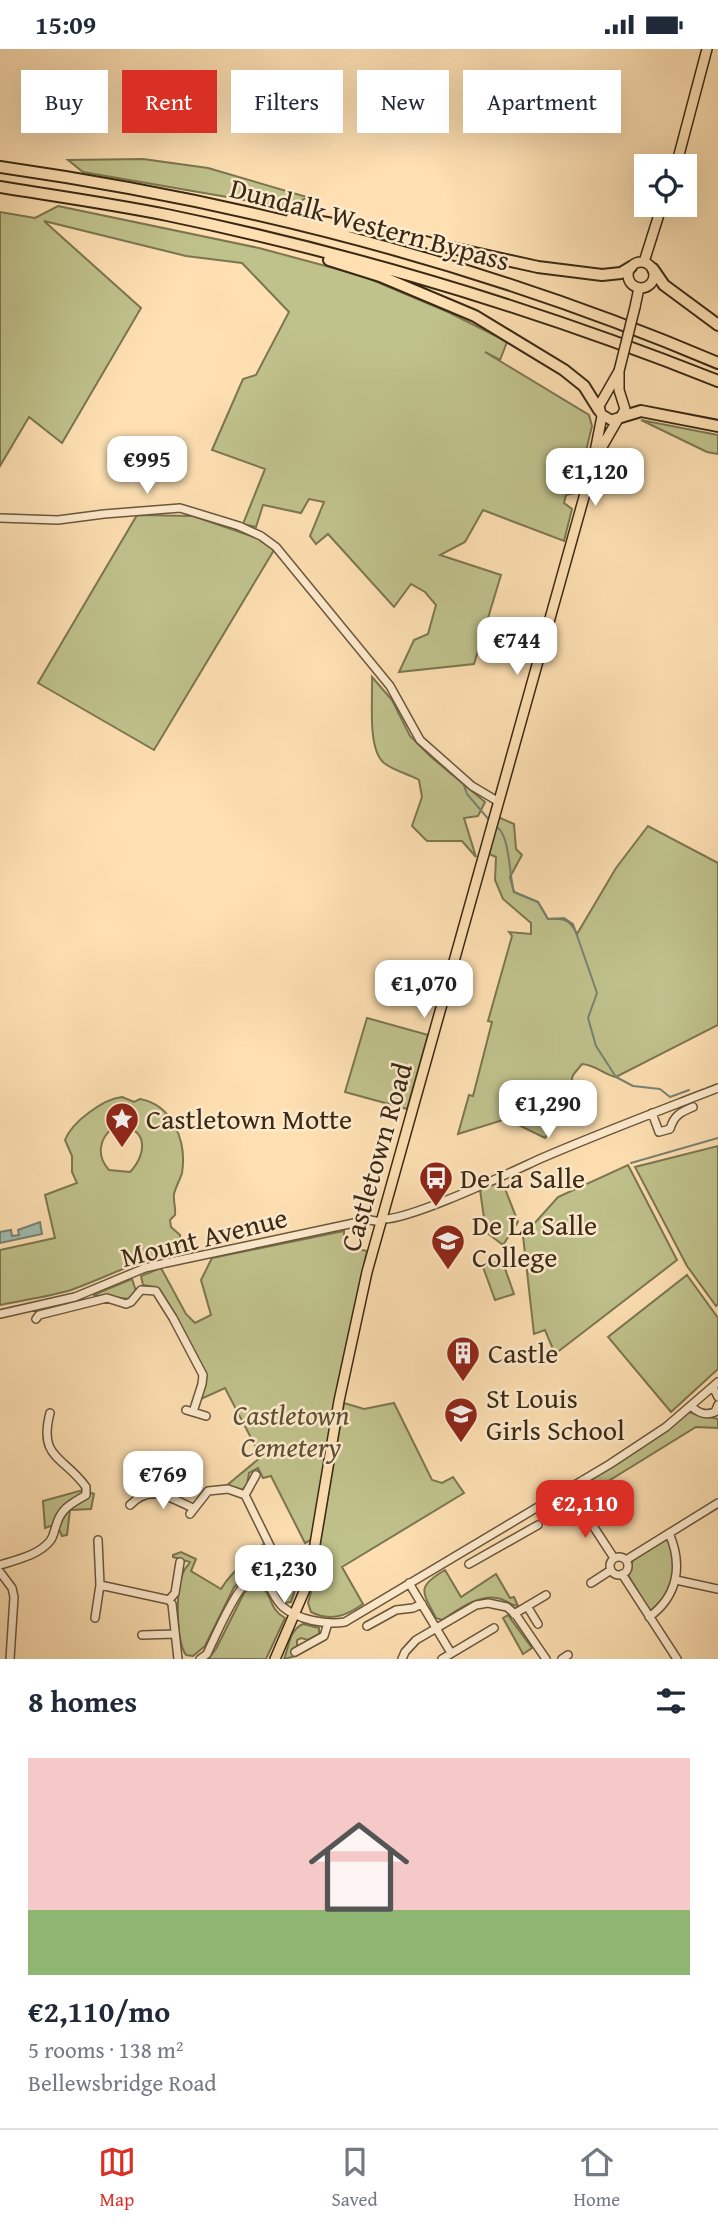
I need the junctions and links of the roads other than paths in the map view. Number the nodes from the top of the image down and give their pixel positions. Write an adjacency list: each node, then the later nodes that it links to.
1 (707, 49): 2 (main road)
2 (679, 154)
3 (0, 167): 5 (highway, Dundalk Western Bypass)
4 (0, 188): 14 (highway, Dundalk Western Bypass); 17 (highway)
5 (169, 195): 8 (highway); 12 (highway, Dundalk Western Bypass)
6 (658, 217): 7 (main road)
7 (644, 262): 8 (main road); 9 (main road)
8 (631, 267): 10 (main road)
9 (653, 269): 10 (main road); 11 (highway)
10 (639, 288): 13 (main road, bridge)
11 (718, 325)
12 (718, 363)
13 (618, 371): 15 (main road); 16 (main road)
14 (718, 381)
15 (602, 398): 16 (main road); 17 (main road)
16 (622, 400): 18 (main road)
17 (601, 413): 18 (main road); 20 (main road, Castletown Road)
18 (619, 418): 19 (highway); 20 (main road, Castletown Road)
19 (718, 426)
20 (592, 466): 22 (main road, Castletown Road)
21 (0, 518): 22 (street)
22 (499, 802): 26 (main road, Castletown Road)
23 (718, 1088): 25 (street, Mount Avenue)
24 (693, 1107): 25 (street)
25 (652, 1113): 26 (street, Mount Avenue)
26 (381, 1220): 27 (street, Mount Avenue); 67 (main road, Castletown Road)
27 (134, 1273): 28 (street); 29 (street, Mount Avenue)
28 (141, 1290): 30 (street); 36 (street)
29 (0, 1314)
30 (36, 1319)
31 (715, 1384): 32 (street); 33 (street)
32 (718, 1397)
33 (691, 1406): 34 (street); 38 (street)
34 (717, 1411)
35 (50, 1413): 53 (street)
36 (205, 1416)
37 (256, 1475): 39 (street)
38 (583, 1480): 40 (street); 43 (street)
39 (245, 1495): 42 (street); 58 (street)
40 (557, 1496): 43 (street); 44 (street)
41 (718, 1503): 46 (street)
42 (130, 1505)
43 (580, 1506): 49 (street)
44 (511, 1523): 47 (street); 59 (street)
45 (538, 1525): 47 (street)
46 (669, 1533): 50 (street); 57 (street)
47 (519, 1536): 52 (street)
48 (98, 1539): 61 (street)
49 (614, 1558): 50 (street); 54 (street)
50 (626, 1560): 56 (street)
51 (180, 1562): 64 (street)
52 (469, 1564)
53 (0, 1565)
54 (611, 1570): 56 (street); 60 (street)
55 (0, 1572): 81 (street)
56 (622, 1574): 69 (street)
57 (676, 1580): 62 (street); 69 (street)
58 (267, 1583): 67 (street); 83 (street)
59 (409, 1583): 65 (street); 71 (street)
60 (591, 1583)
61 (100, 1585): 64 (street); 70 (street)
62 (718, 1589)
63 (546, 1595): 66 (street)
64 (169, 1600): 76 (street)
65 (422, 1604): 73 (street); 74 (street)
66 (527, 1606): 68 (street); 72 (street)
67 (297, 1613): 71 (street); 84 (main road, Castletown Road)
68 (514, 1614): 74 (street); 80 (street)
69 (649, 1617): 88 (street)
70 (95, 1618)
71 (328, 1623): 78 (street)
72 (538, 1624)
73 (367, 1626)
74 (436, 1628): 79 (street); 85 (street)
75 (494, 1628): 79 (street)
76 (175, 1634): 77 (street); 82 (street)
77 (142, 1636)
78 (295, 1652)
79 (451, 1653): 86 (street)
80 (544, 1656): 87 (street)
81 (10, 1659)
82 (178, 1659)
83 (200, 1659)
84 (275, 1659)
85 (402, 1659)
86 (442, 1659)
87 (532, 1659)
88 (677, 1659)

